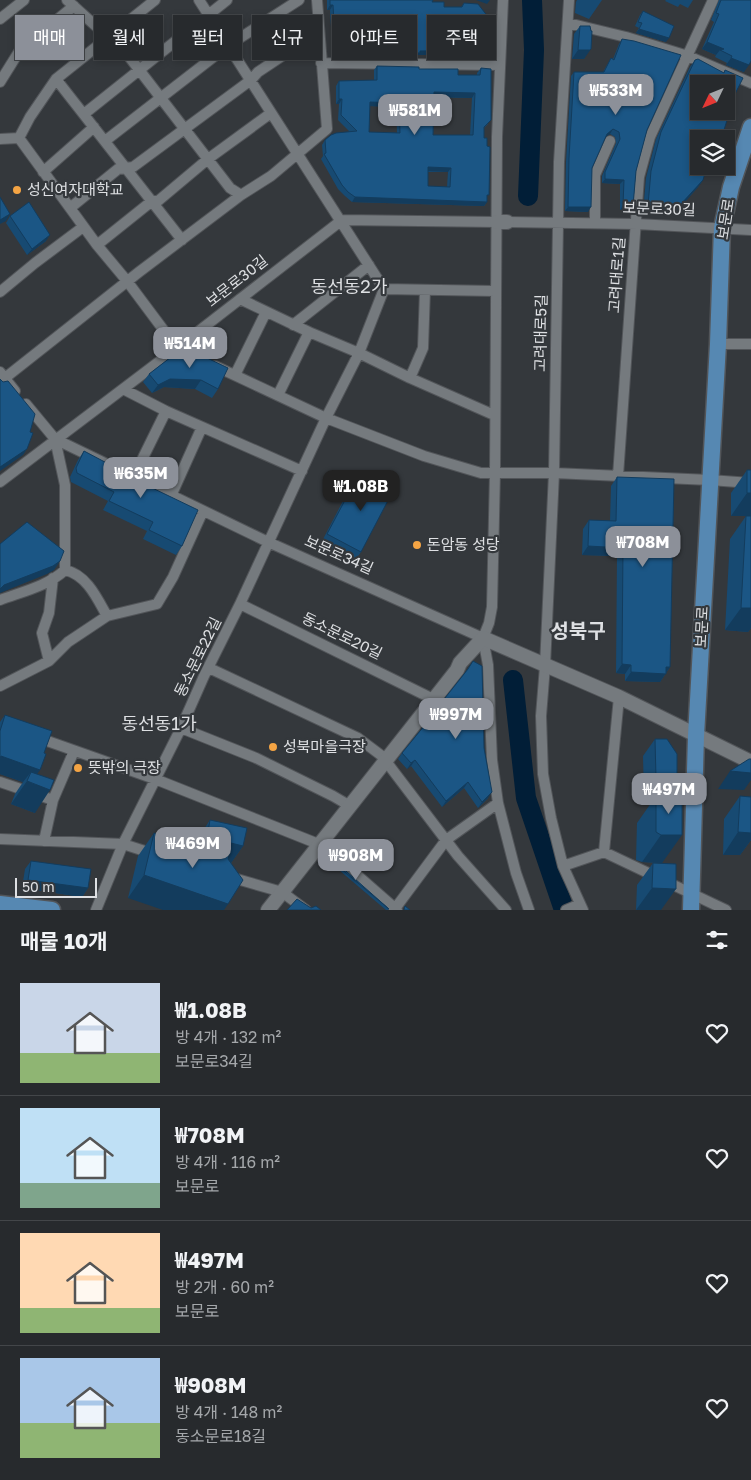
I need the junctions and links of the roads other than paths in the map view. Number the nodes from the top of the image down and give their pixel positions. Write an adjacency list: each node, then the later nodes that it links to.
1 (24, 0): 14 (street)
2 (155, 0): 11 (street)
3 (199, 0): 12 (street)
4 (227, 0): 12 (street)
5 (300, 0): 17 (street)
6 (317, 0): 13 (street)
7 (503, 0): 27 (street)
8 (569, 0): 15 (street, 고려대로5길)
9 (713, 0): 20 (street, 고려대로1길)
10 (70, 3): 16 (street); 31 (street)
11 (136, 15)
12 (209, 15)
13 (318, 15)
14 (0, 19)
15 (568, 23): 20 (street); 52 (street, 고려대로5길)
16 (94, 24)
17 (242, 37)
18 (173, 43): 28 (street)
19 (94, 48): 29 (street)
20 (688, 56): 32 (street); 54 (street, 고려대로1길)
21 (131, 60): 28 (street)
22 (209, 60): 33 (street)
23 (238, 60): 30 (street)
24 (276, 60): 30 (street)
25 (321, 60): 26 (street)
26 (321, 63): 27 (street); 43 (street)
27 (500, 65): 51 (street)
28 (139, 70): 33 (street); 35 (street)
29 (56, 79): 35 (street); 39 (street)
30 (251, 80): 34 (street); 38 (street)
31 (0, 82)
32 (751, 83)
33 (160, 98): 38 (street); 41 (street)
34 (271, 113): 43 (street); 44 (street)
35 (84, 114): 36 (street)
36 (94, 127): 41 (street); 46 (street)
37 (751, 127): 56 (main road, 보문로)
38 (184, 128): 44 (street); 45 (street)
39 (19, 138): 40 (street); 46 (street)
40 (0, 139)
41 (105, 141): 45 (street)
42 (610, 141): 53 (street)
43 (298, 155): 47 (street); 50 (street)
44 (208, 160): 47 (street); 48 (street)
45 (126, 169): 48 (street); 49 (street)
46 (43, 172): 49 (street)
47 (241, 195): 58 (street)
48 (152, 201): 58 (street); 59 (street)
49 (70, 208): 55 (street)
50 (342, 220): 51 (street); 60 (street); 66 (street, 보문로30길)
51 (502, 222): 52 (street, 보문로30길); 64 (street)
52 (553, 222): 53 (street, 보문로30길); 86 (street, 고려대로5길)
53 (595, 223): 54 (street, 보문로30길)
54 (636, 224): 56 (street, 보문로30길); 87 (street, 고려대로1길)
55 (84, 227): 59 (street); 65 (street)
56 (722, 228): 57 (street, 보문로30길); 70 (main road, 보문로)
57 (751, 230)
58 (182, 240): 61 (street)
59 (97, 245): 61 (street)
60 (369, 265): 62 (street); 68 (street)
61 (127, 282): 72 (street); 75 (street)
62 (384, 289): 63 (street); 73 (street, 동소문로22길)
63 (425, 290): 64 (street); 76 (street)
64 (495, 291): 80 (street)
65 (0, 292)
66 (240, 299): 67 (street); 72 (street, 보문로30길)
67 (266, 312): 68 (street); 74 (street)
68 (294, 325): 69 (street)
69 (309, 332): 73 (street); 78 (street)
70 (718, 344): 71 (street); 89 (main road, 보문로)
71 (751, 344)
72 (177, 348): 74 (street); 77 (street, 보문로30길)
73 (359, 353): 76 (street); 81 (street, 동소문로22길)
74 (235, 375): 78 (street)
75 (2, 378): 83 (street, 보문로34길)
76 (410, 378): 80 (street)
77 (123, 389): 79 (street); 83 (street, 보문로30길)
78 (278, 395): 81 (street)
79 (166, 411): 82 (street); 88 (street)
80 (494, 415): 85 (street)
81 (326, 418): 84 (street, 동소문로22길); 85 (street)
82 (202, 427): 84 (street); 92 (street)
83 (55, 439): 88 (street, 보문로34길); 90 (street, 보문로30길); 95 (street)
84 (302, 471): 94 (street, 동소문로22길)
85 (496, 472): 86 (street); 100 (street)
86 (550, 473): 87 (street); 103 (street, 고려대로5길)
87 (618, 476): 89 (street)
88 (133, 478): 92 (street, 보문로34길)
89 (710, 480): 91 (street); 110 (main road, 보문로)
90 (0, 482)
91 (751, 483)
92 (171, 496): 93 (street, 보문로34길)
93 (203, 511): 94 (street, 보문로34길); 99 (street)
94 (268, 542): 98 (street, 동소문로22길); 100 (street, 보문로34길)
95 (65, 570): 96 (street); 99 (street)
96 (53, 578): 97 (street); 101 (street)
97 (0, 600)
98 (240, 604): 104 (street, 동소문로22길); 106 (street, 동소문로20길)
99 (107, 616): 101 (street)
100 (488, 641): 102 (street); 103 (street); 118 (street)
101 (49, 661): 105 (street)
102 (460, 663): 106 (street); 112 (street)
103 (545, 666): 107 (street); 126 (street, 고려대로5길)
104 (209, 668): 108 (street, 동소문로22길); 112 (street)
105 (0, 686)
106 (430, 697): 112 (street)
107 (619, 697): 110 (street); 124 (street)
108 (181, 728): 114 (street, 동소문로22길); 117 (street)
109 (28, 734): 111 (street)
110 (696, 736): 113 (street); 129 (main road, 보문로)
111 (74, 750): 114 (street); 116 (street)
112 (384, 758): 117 (street); 120 (street); 123 (street)
113 (751, 762)
114 (155, 779): 122 (street, 동소문로22길); 123 (street)
115 (0, 782): 116 (street)
116 (53, 800): 121 (street)
117 (345, 803): 123 (street)
118 (498, 803): 120 (street); 138 (street)
119 (0, 839): 121 (street)
120 (446, 840): 132 (street); 137 (street)
121 (44, 841): 122 (street)
122 (123, 844): 125 (street); 134 (street, 동소문로22길)
123 (317, 845): 128 (street); 132 (street)
124 (604, 852): 126 (street); 129 (street)
125 (160, 856)
126 (563, 866): 131 (street, 고려대로5길)
127 (216, 872): 128 (street)
128 (282, 892): 135 (street); 136 (street)
129 (692, 902): 140 (street)
130 (0, 904): 133 (main road)
131 (582, 907): 139 (street)
132 (396, 909)
133 (52, 910)
134 (96, 910)
135 (268, 910)
136 (306, 910)
137 (506, 910)
138 (529, 910)
139 (566, 910)
140 (726, 910)

